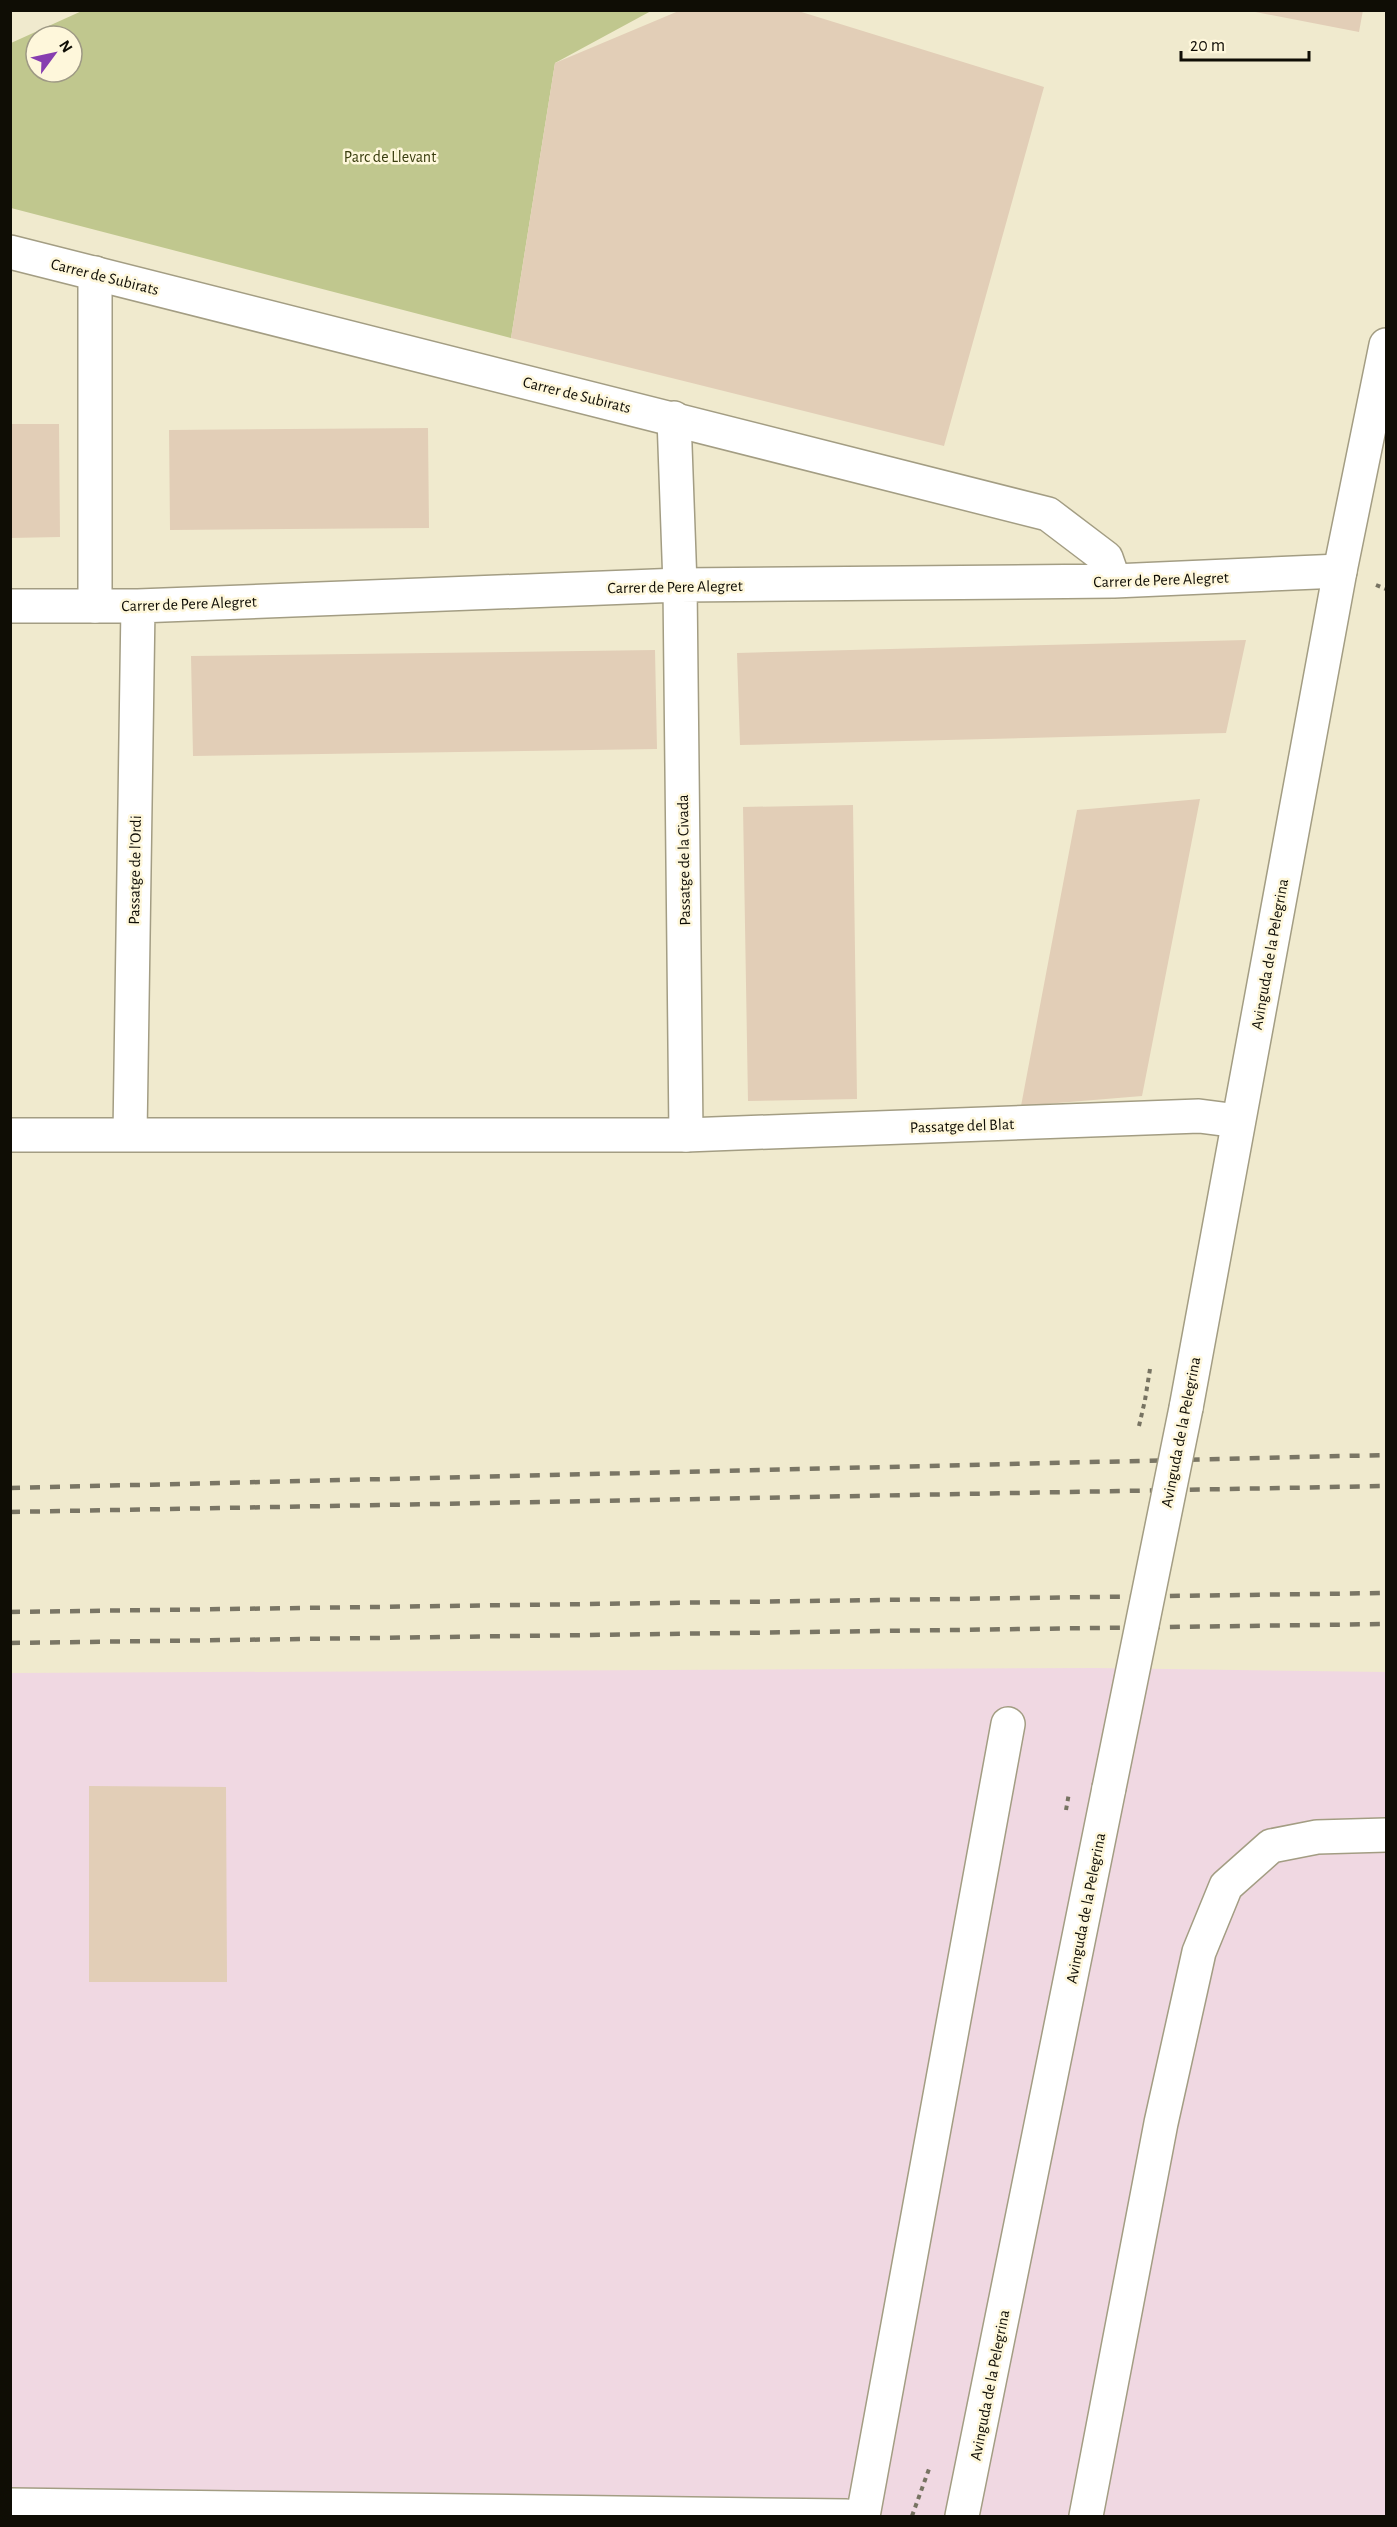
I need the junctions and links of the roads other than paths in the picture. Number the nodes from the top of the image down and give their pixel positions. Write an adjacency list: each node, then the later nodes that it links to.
1 (10, 252): 2 (street, Carrer de Subirats)
2 (95, 273): 4 (street, Carrer de Subirats); 9 (street)
3 (1386, 345): 5 (street, Avinguda de la Pelegrina)
4 (674, 418): 6 (street, Carrer de Subirats); 7 (street, Passatge de la Civada)
5 (1340, 571): 6 (street, Carrer de Pere Alegret); 11 (street, Avinguda de la Pelegrina)
6 (1114, 581): 7 (street, Carrer de Pere Alegret)
7 (680, 585): 10 (street, Carrer de Pere Alegret); 14 (street, Passatge de la Civada)
8 (10, 606): 9 (street, Carrer de Pere Alegret)
9 (95, 606): 10 (street, Carrer de Pere Alegret)
10 (138, 606): 13 (street, Passatge de l'Ordi)
11 (1238, 1121): 14 (street, Passatge del Blat); 20 (street, Avinguda de la Pelegrina, bridge)
12 (10, 1135): 13 (street, Passatge del Blat)
13 (130, 1135): 14 (street, Passatge del Blat)
14 (686, 1135)
15 (1008, 1724): 19 (street)
16 (1386, 1835): 21 (street)
17 (10, 2505): 18 (street)
18 (846, 2517)
19 (862, 2517)
20 (962, 2517)
21 (1086, 2517)

